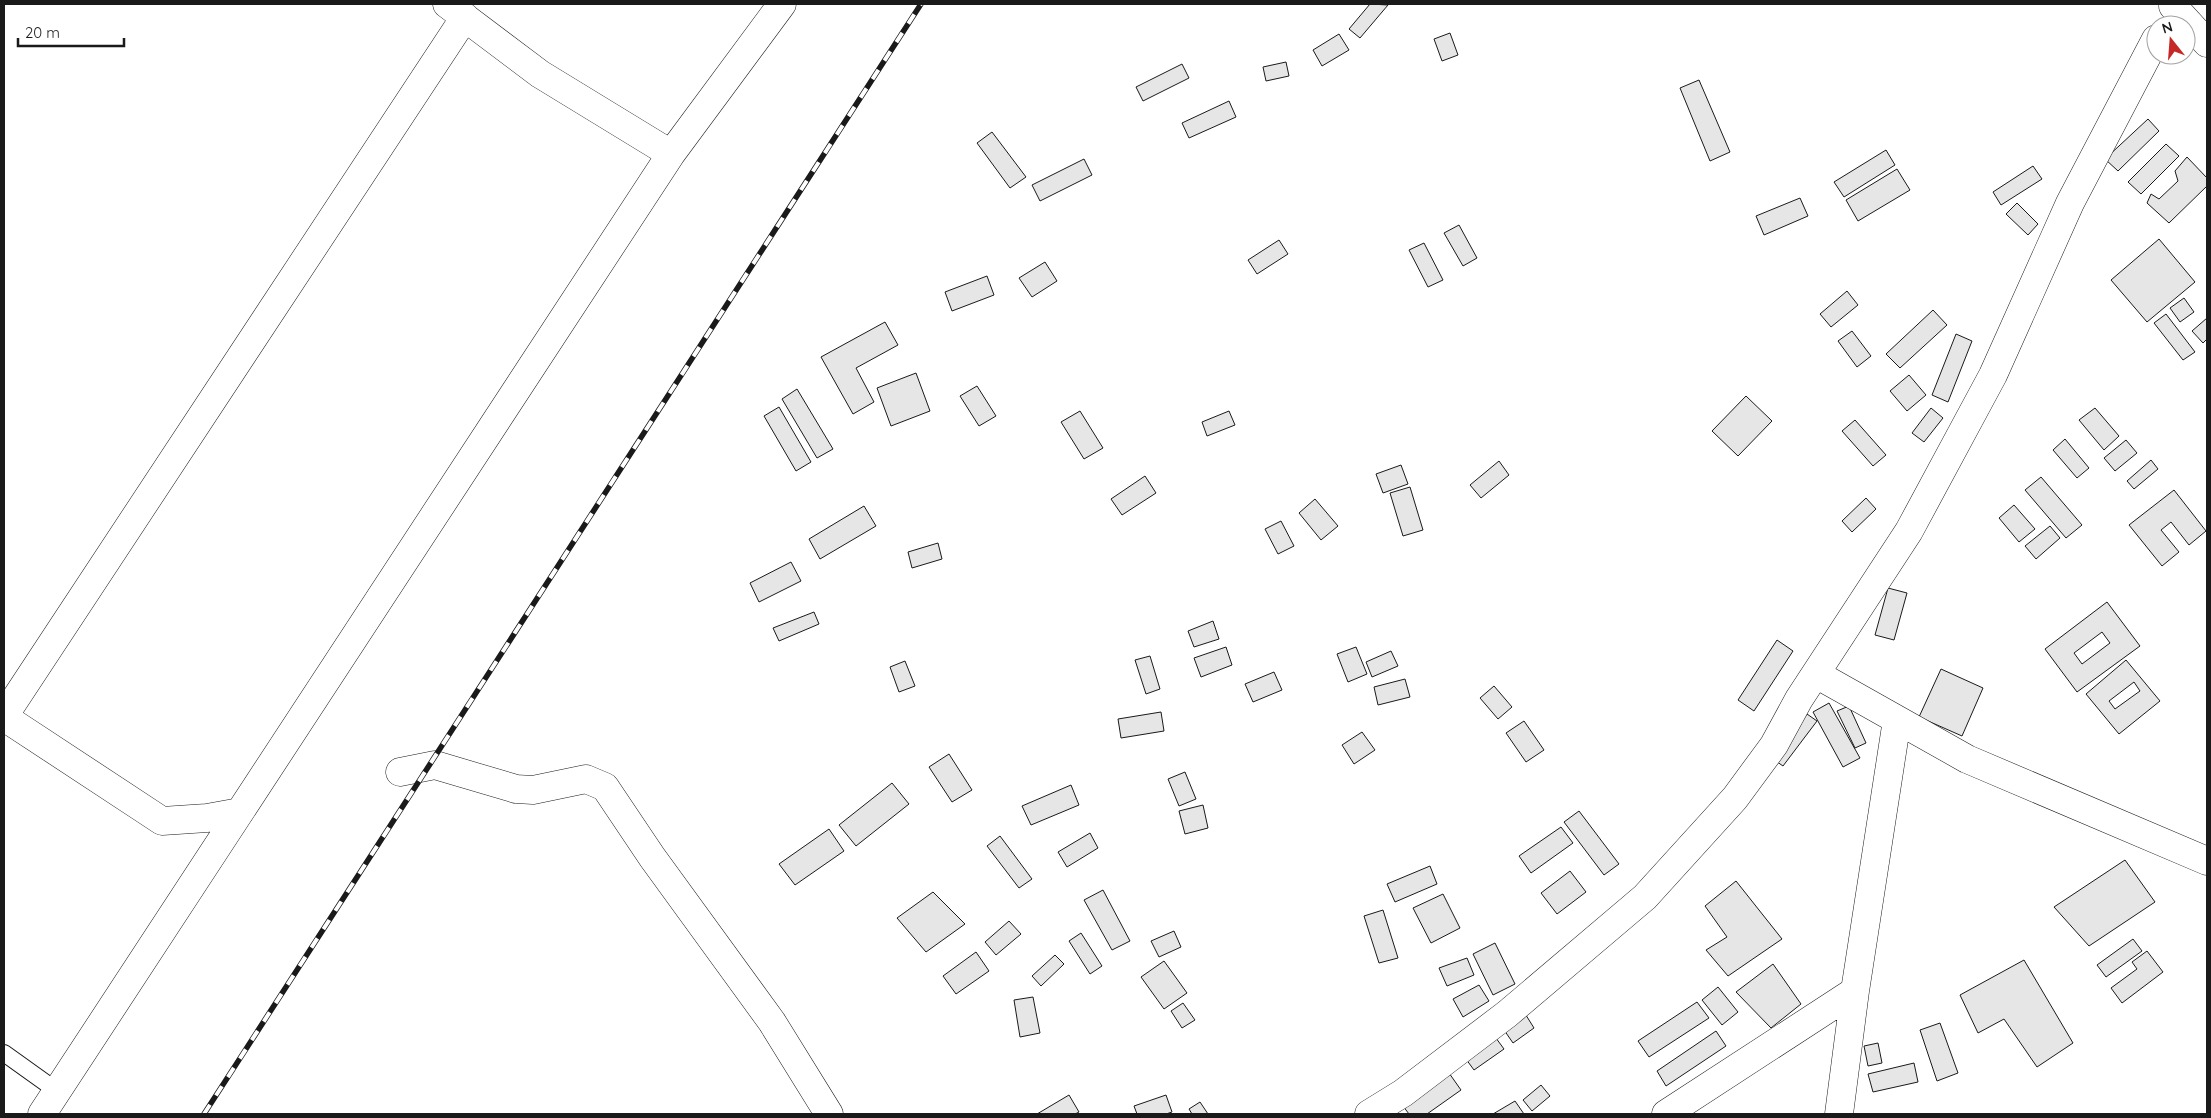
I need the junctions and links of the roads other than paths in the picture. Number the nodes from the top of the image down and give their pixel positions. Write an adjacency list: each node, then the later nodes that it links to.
1 (782, 4): 6 (street)
2 (456, 11): 6 (street); 8 (street)
3 (2170, 12): 4 (street)
4 (2207, 43)
5 (2146, 58): 7 (street)
6 (671, 154): 11 (street)
7 (1816, 674): 9 (street); 18 (street)
8 (4, 716): 11 (street)
9 (1896, 720): 12 (street); 13 (street)
10 (400, 772): 17 (street)
11 (240, 812): 15 (street)
12 (2207, 861)
13 (1855, 991): 19 (street); 20 (street)
14 (4, 1053): 15 (lane)
15 (57, 1091): 16 (street)
16 (42, 1114)
17 (829, 1114)
18 (1370, 1114)
19 (1666, 1114)
20 (1839, 1114)

